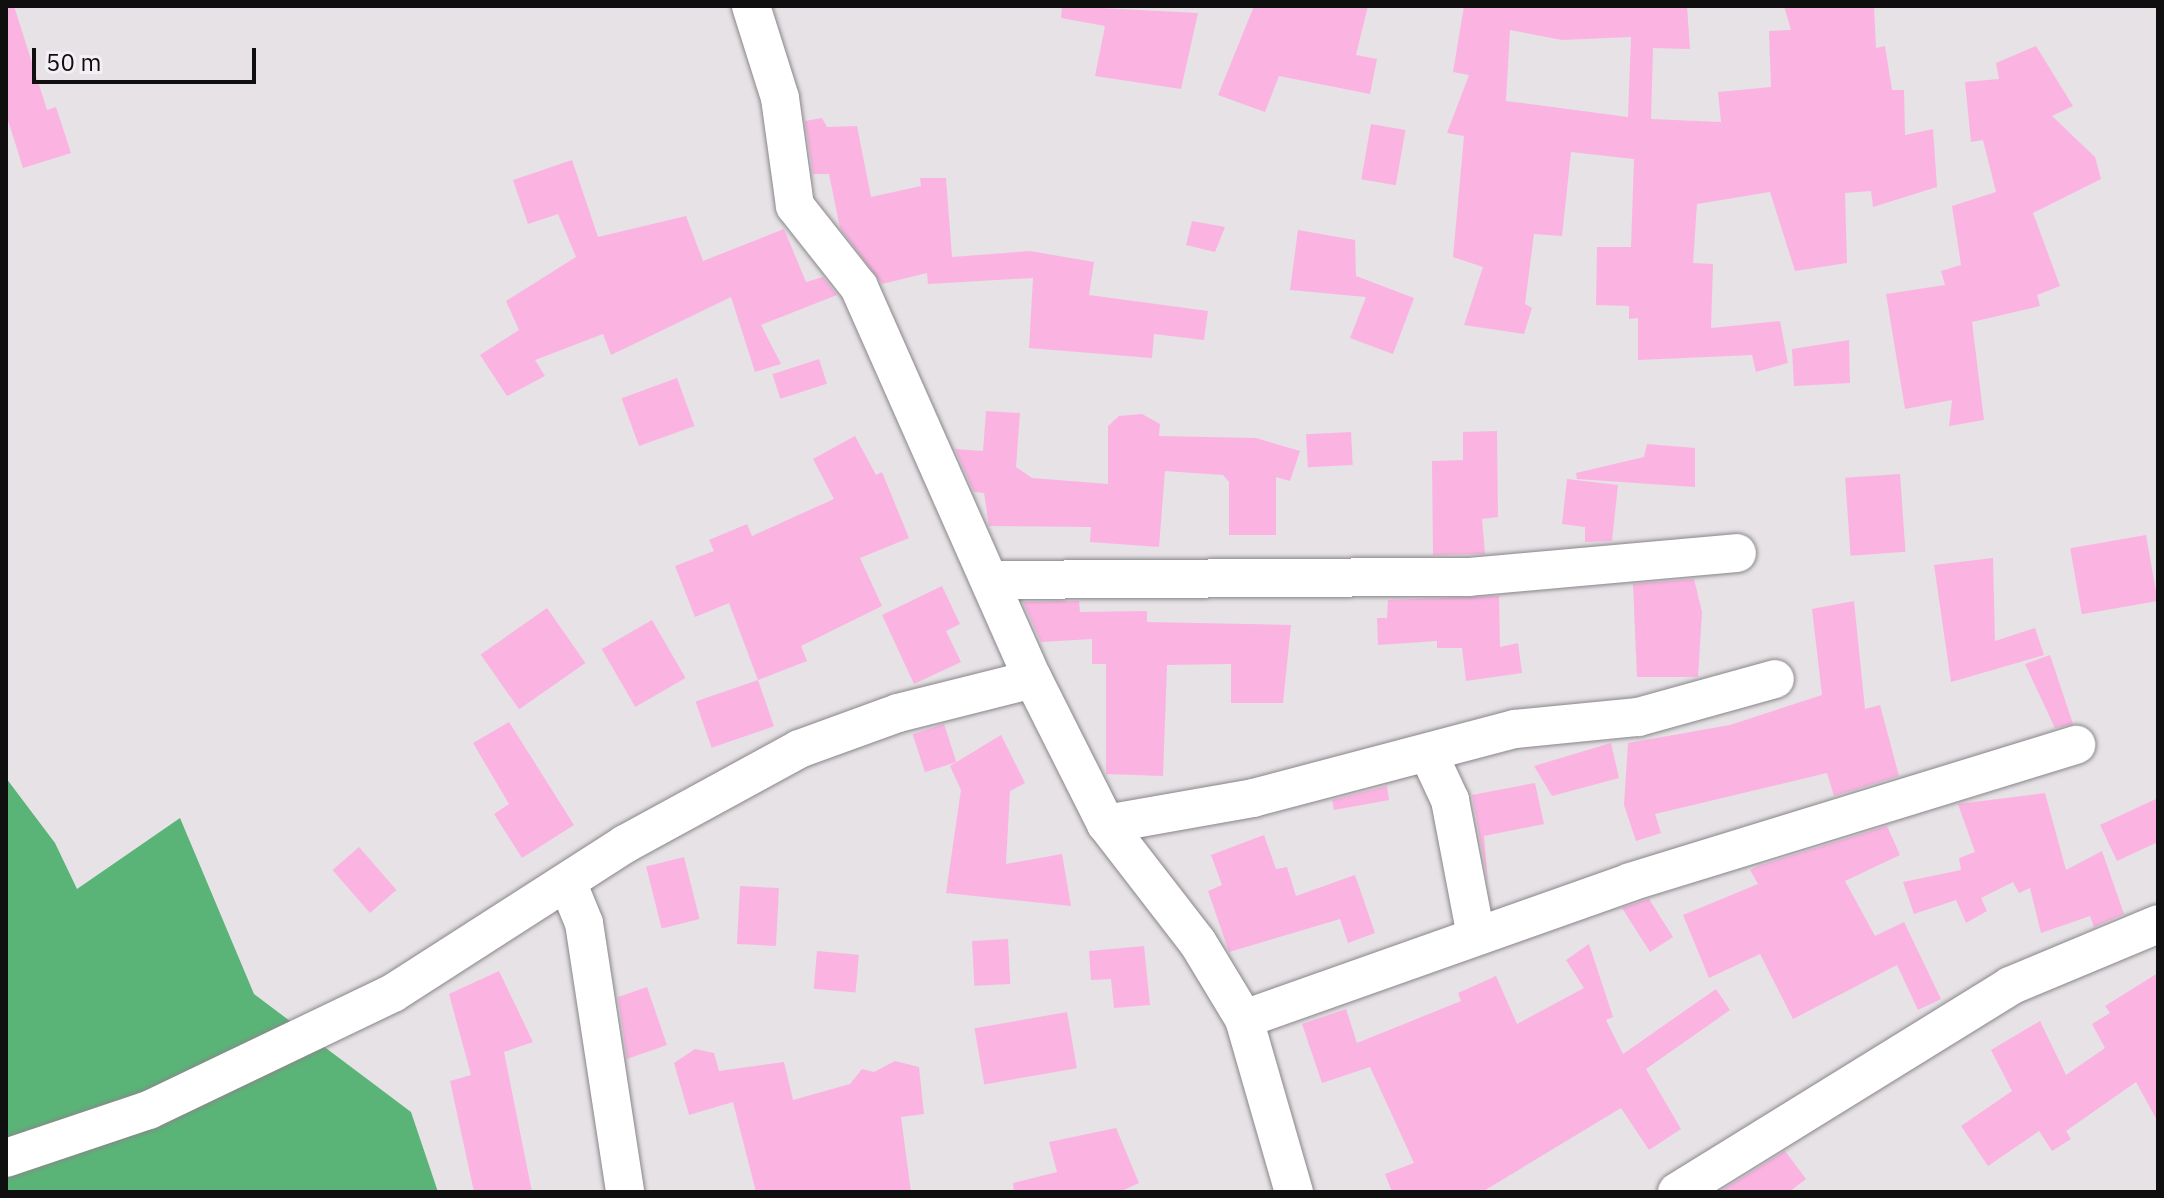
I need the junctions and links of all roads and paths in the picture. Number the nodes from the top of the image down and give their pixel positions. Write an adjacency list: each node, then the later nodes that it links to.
1 (751, 6): 3 (street)
2 (1737, 553): 3 (street)
3 (994, 580): 4 (street)
4 (1033, 679): 8 (street); 9 (street)
5 (1775, 679): 7 (street)
6 (2076, 745): 13 (street)
7 (1429, 755): 8 (street); 13 (street)
8 (1106, 824): 14 (street)
9 (625, 844): 10 (street); 11 (street)
10 (568, 884): 11 (street); 15 (street)
11 (584, 923): 16 (street)
12 (2158, 925): 18 (street)
13 (1476, 936): 14 (street)
14 (1244, 1019): 17 (street)
15 (6, 1158)
16 (625, 1192)
17 (1294, 1192)
18 (1677, 1192)

